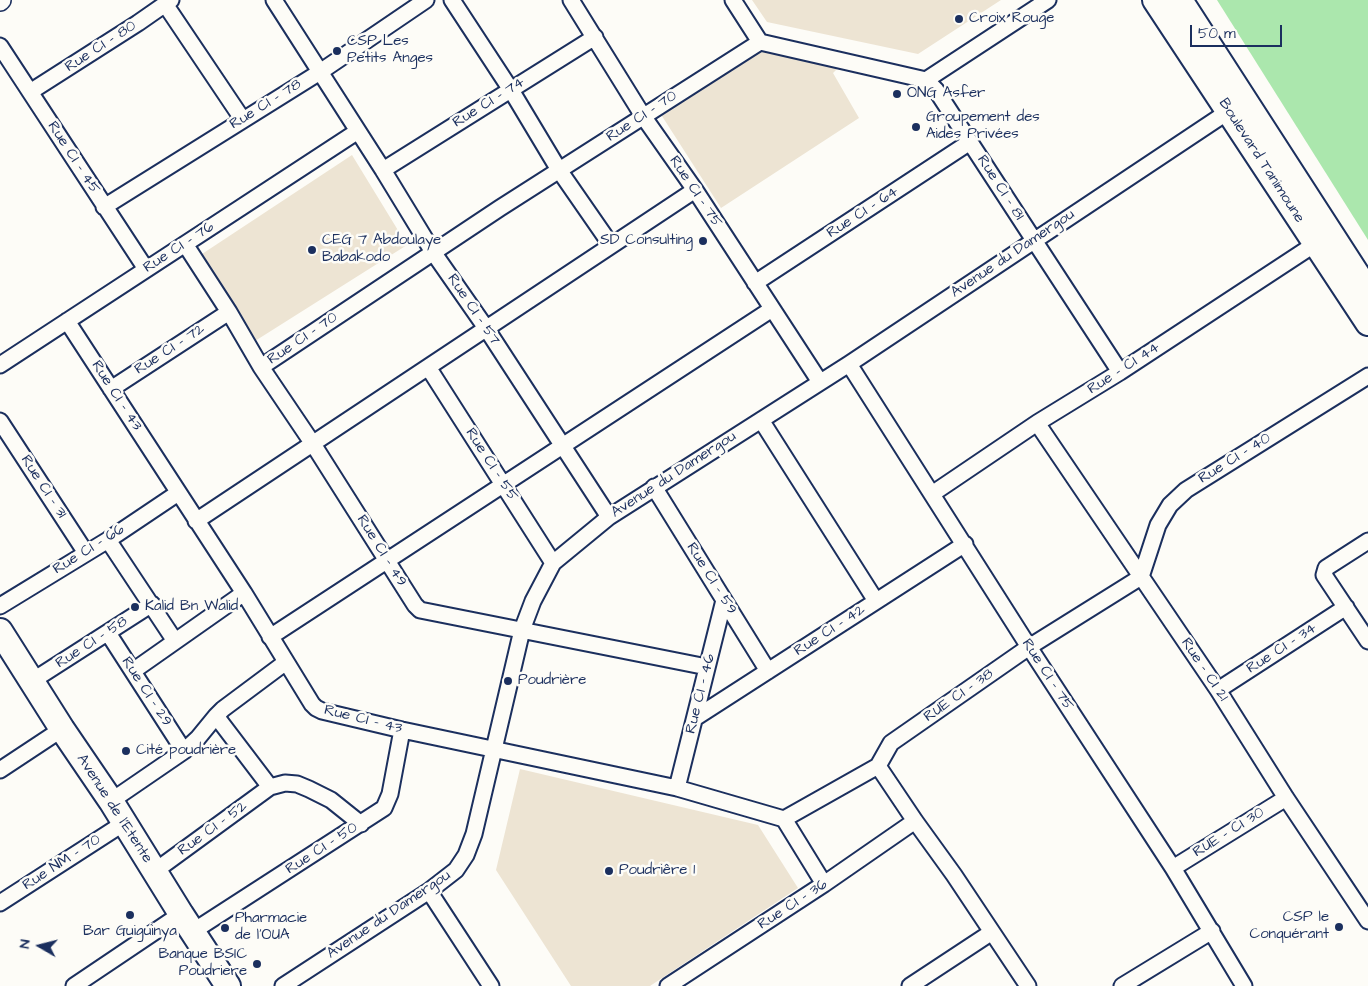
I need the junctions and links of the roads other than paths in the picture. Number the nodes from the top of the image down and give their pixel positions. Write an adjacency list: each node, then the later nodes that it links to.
1 (274, 0): 13 (street, Rue CI - 57)
2 (426, 0): 13 (street, Rue CI - 78)
3 (452, 0): 15 (street)
4 (572, 0): 10 (street, Rue CI - 75)
5 (733, 0): 11 (street)
6 (1048, 0): 14 (street)
7 (1155, 0): 17 (main road, Boulevard Tanimoune)
8 (1180, 0): 17 (main road, Boulevard Tanimoune)
9 (168, 2): 16 (street, Rue CI - 80); 19 (street)
10 (595, 37): 15 (street, Rue CI - 74); 18 (street, Rue CI - 75)
11 (760, 42): 14 (street); 18 (street, Rue CI - 70)
12 (0, 46): 16 (street, Rue CI - 45)
13 (320, 72): 19 (street, Rue CI - 78); 20 (street, Rue CI - 57)
14 (926, 80): 21 (street, Rue CI - 81)
15 (511, 90): 22 (street, Rue CI - 74); 23 (street)
16 (30, 92): 25 (street, Rue CI - 45)
17 (1237, 106): 26 (street, Avenue du Damergou); 28 (main road, Boulevard Tanimoune); 33 (main road, Boulevard Tanimoune)
18 (643, 116): 23 (street, Rue CI - 70); 24 (street, Rue CI - 75)
19 (243, 120): 25 (street, Rue CI - 78)
20 (358, 131): 22 (street, Rue CI - 57); 27 (street, Rue CI - 76)
21 (970, 142): 26 (street, Rue CI - 81); 32 (street, Rue CI - 64)
22 (383, 170): 30 (street, Rue CI - 57)
23 (559, 170): 29 (street); 30 (street, Rue CI - 70)
24 (695, 190): 29 (street); 32 (street, Rue CI - 75)
25 (104, 207): 31 (street, Rue CI - 45)
26 (1034, 240): 39 (street, Avenue du Damergou); 43 (street, Rue CI - 81)
27 (185, 244): 31 (street, Rue CI - 76); 35 (street, Rue CI - 49)
28 (1315, 244): 37 (main road, Boulevard Tanimoune); 43 (street, Rue - CI 44)
29 (612, 245): 38 (street)
30 (433, 252): 38 (street, Rue CI - 57); 41 (street, Rue CI - 70)
31 (146, 269): 36 (street, Rue CI - 76)
32 (755, 283): 34 (street, Rue CI - 75)
33 (1368, 291)
34 (772, 309): 45 (street, Rue CI - 75); 51 (street)
35 (229, 312): 41 (street, Rue CI - 49); 46 (street, Rue CI - 72)
36 (67, 321): 40 (street, Rue CI - 76); 46 (street, Rue CI - 43)
37 (1368, 323)
38 (486, 328): 42 (street); 51 (street, Rue CI - 57)
39 (849, 364): 45 (street, Avenue du Damergou); 55 (street, Rue CI - 75)
40 (0, 365)
41 (261, 367): 50 (street, Rue CI - 49)
42 (428, 367): 50 (street); 52 (street, Rue CI - 55)
43 (1120, 372): 49 (street, Rue - CI 44)
44 (1368, 376): 64 (street, Rue CI - 40)
45 (820, 382): 47 (street, Avenue du Damergou)
46 (111, 389): 54 (street, Rue CI - 43)
47 (760, 420): 53 (street, Avenue du Damergou); 67 (street)
48 (0, 421): 61 (street, Rue CI - 31)
49 (1037, 423): 55 (street, Rue - CI 44); 64 (street, Rue - CI 21)
50 (313, 444): 57 (street); 62 (street, Rue CI - 49)
51 (562, 446): 52 (street); 56 (street, Rue CI - 57)
52 (504, 484): 62 (street); 63 (street, Rue CI - 55)
53 (654, 487): 56 (street, Avenue du Damergou); 66 (street, Rue CI - 59)
54 (178, 493): 57 (street, Rue CI - 43); 58 (street, Rue CI - 66)
55 (932, 494): 60 (street, Rue CI - 75)
56 (609, 517): 63 (street, Avenue du Damergou)
57 (196, 522): 65 (street, Rue CI - 43)
58 (108, 540): 61 (street, Rue CI - 66); 68 (street)
59 (1368, 540): 70 (street)
60 (965, 544): 67 (street, Rue CI - 42); 77 (street, Rue CI - 75)
61 (86, 553): 69 (street, Rue CI - 66)
62 (388, 560): 71 (street, Rue CI - 49); 73 (street)
63 (553, 563): 71 (street, Avenue du Damergou)
64 (1141, 577): 77 (street, RUE CI - 38); 83 (street, Rue - CI 21)
65 (244, 593): 73 (street, Rue CI - 43); 75 (street)
66 (724, 600): 79 (street, Rue CI - 46); 81 (street, Rue CI - 59)
67 (876, 601): 81 (street, Rue CI - 42)
68 (152, 604): 72 (street, Rue CI - 58); 75 (street)
69 (0, 606)
70 (1346, 607): 76 (street); 83 (street, Rue CI - 34)
71 (522, 630): 79 (street, Rue CI - 49); 88 (street, Avenue du Damergou)
72 (108, 633): 80 (street, Rue CI - 29); 82 (street, Rue CI - 58)
73 (270, 637): 78 (street, Rue CI - 43)
74 (2, 638): 82 (main road, Avenue de l'Etente)
75 (175, 641): 80 (street)
76 (1368, 641)
77 (1029, 647): 90 (street, RUE CI - 38); 100 (street, Rue CI - 75)
78 (286, 662): 84 (street); 87 (street, Rue CI - 43)
79 (708, 667): 85 (street, Rue CI - 46)
80 (133, 671): 89 (street, Rue CI - 29)
81 (768, 671): 85 (street, Rue CI - 42)
82 (32, 681): 86 (main road, Avenue de l'Etente)
83 (1218, 690): 94 (street, Rue - CI 21)
84 (220, 713): 89 (street); 92 (street)
85 (694, 718): 93 (street, Rue CI - 46)
86 (62, 729): 91 (street); 95 (main road, Avenue de l'Etente)
87 (402, 730): 88 (street, Rue CI - 43); 99 (street, Rue CI - 50)
88 (494, 749): 93 (street, Rue CI - 43); 103 (street, Avenue du Damergou)
89 (184, 751): 95 (street)
90 (878, 766): 96 (street); 97 (street)
91 (0, 770)
92 (270, 787): 99 (street); 101 (street, Rue CI - 52)
93 (677, 788): 96 (street, Rue CI - 43)
94 (1286, 798): 100 (street, RUE - CI 30); 105 (street, Rue - CI 21)
95 (111, 801): 98 (main road, Avenue de l'Etente)
96 (784, 819): 102 (street)
97 (915, 821): 102 (street, Rue CI - 36); 108 (street)
98 (124, 823): 101 (main road, Avenue de l'Etente); 104 (street, Rue NM - 70)
99 (361, 824): 106 (street, Rue CI - 50)
100 (1172, 868): 107 (street, Rue CI - 75)
101 (155, 871): 106 (main road, Avenue de l'Etente)
102 (824, 884): 113 (street, Rue CI - 36)
103 (429, 891): 111 (street, Avenue du Damergou); 112 (street)
104 (0, 903)
105 (1367, 917)
106 (186, 923): 109 (street, Rue CI - 50); 110 (main road, Avenue de l'Etente)
107 (1212, 931): 116 (street); 117 (street, Rue CI - 75)
108 (992, 932): 114 (street); 115 (street)
109 (74, 986)
110 (228, 986)
111 (283, 986)
112 (491, 986)
113 (668, 986)
114 (910, 986)
115 (1028, 986)
116 (1122, 986)
117 (1244, 986)

